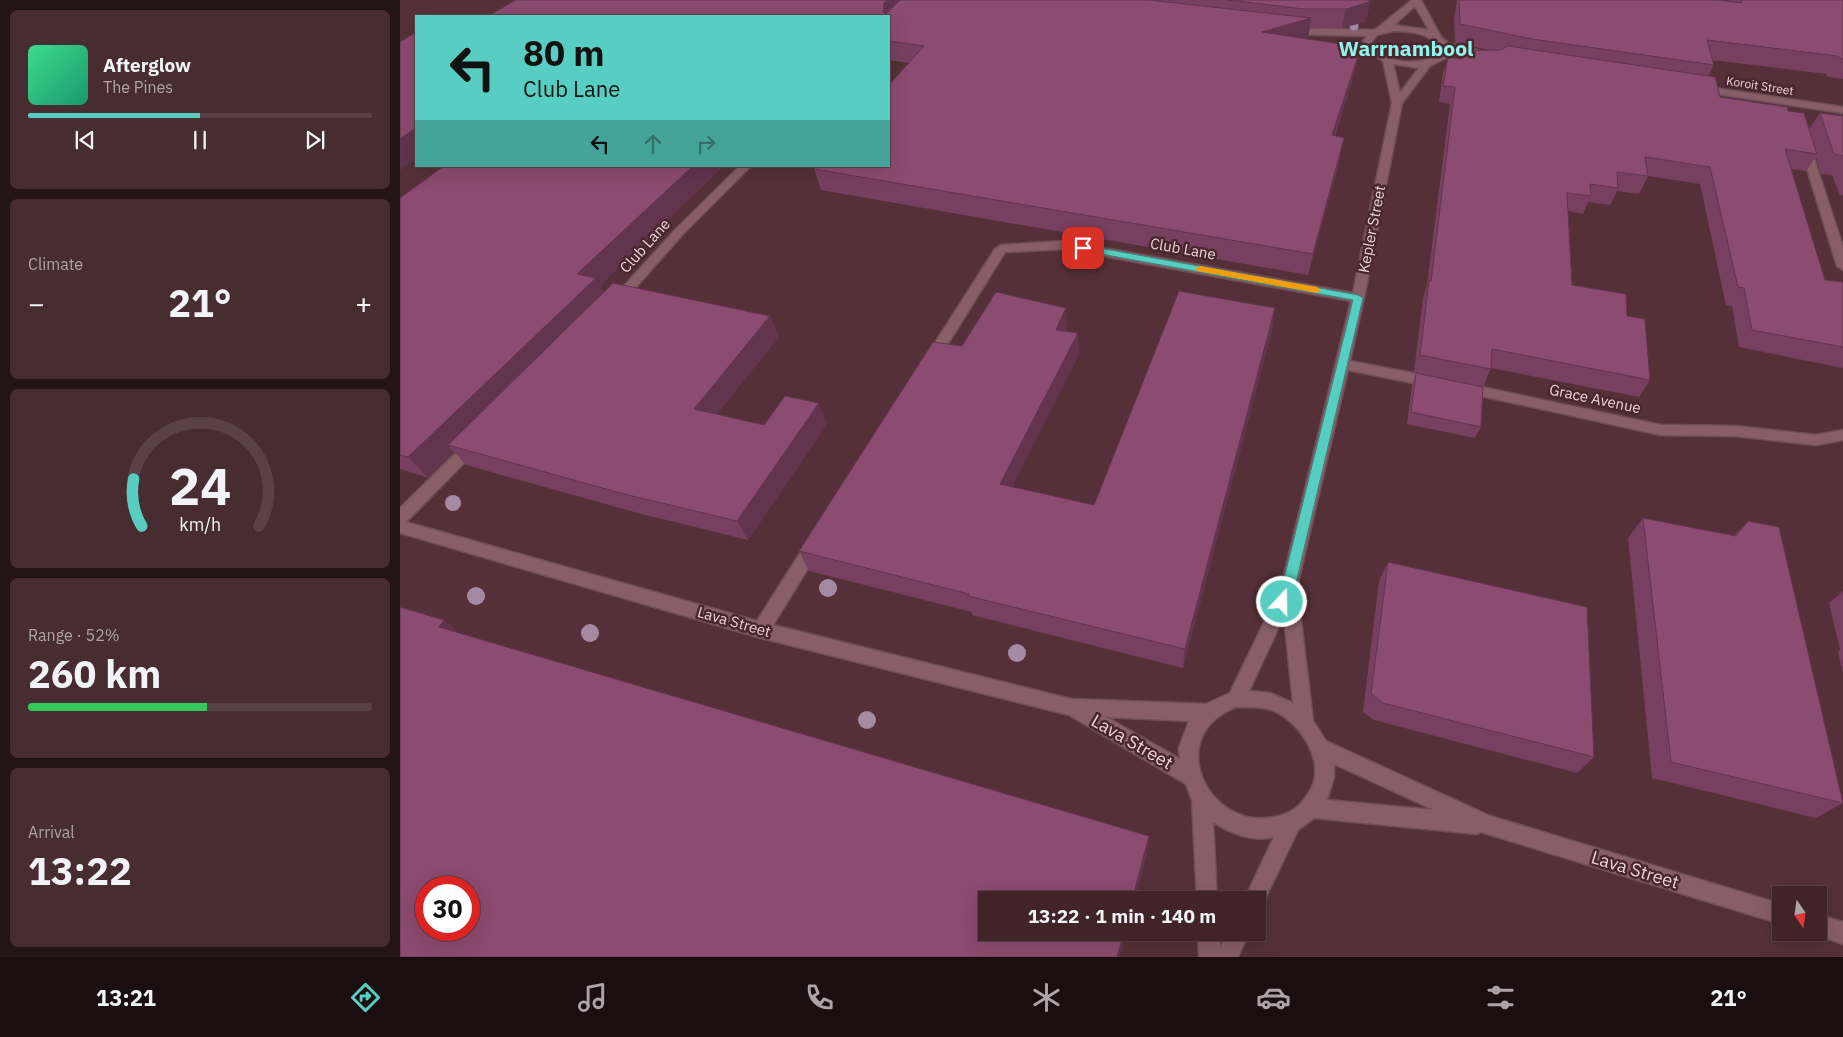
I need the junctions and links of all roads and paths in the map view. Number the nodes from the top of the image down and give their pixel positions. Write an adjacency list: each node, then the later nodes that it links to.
1 (1417, 1): 3 (street); 5 (street)
2 (1282, 30): 4 (street)
3 (1379, 31): 4 (street); 5 (street); 9 (street)
4 (1301, 32): 6 (street)
5 (1437, 37): 7 (street)
6 (1334, 42)
7 (1445, 45): 12 (street); 13 (street, Kepler Street)
8 (1358, 49): 9 (street)
9 (1374, 54): 10 (street)
10 (1387, 60): 13 (street); 15 (street, Kepler Street)
11 (1452, 62): 13 (street)
12 (1478, 62)
13 (1430, 63): 15 (street, Kepler Street)
14 (1693, 88): 16 (street, Koroit Street)
15 (1397, 103): 20 (street, Kepler Street)
16 (1843, 110)
17 (1800, 131): 19 (street)
18 (745, 167): 21 (street, Club Lane)
19 (1843, 266)
20 (1358, 298): 22 (street, Kepler Street); 23 (street, Club Lane)
21 (608, 310)
22 (1342, 364): 25 (street, Grace Avenue); 29 (street, Kepler Street)
23 (925, 370)
24 (486, 433): 26 (street)
25 (1843, 435)
26 (400, 518)
27 (400, 527): 30 (street, Lava Street)
28 (820, 535): 30 (street)
29 (1289, 587): 31 (street, Kepler Street); 34 (street, Kepler Street)
30 (761, 630): 32 (street, Lava Street)
31 (1236, 699): 33 (street); 34 (street)
32 (1071, 707): 33 (street, Lava Street); 36 (street, Lava Street)
33 (1209, 713): 36 (street)
34 (1304, 724): 35 (street)
35 (1320, 748): 38 (street); 40 (street, Lava Street)
36 (1192, 777): 37 (street)
37 (1202, 800): 39 (street); 41 (street)
38 (1309, 808): 39 (street); 40 (street, Lava Street)
39 (1291, 822): 42 (street)
40 (1488, 825): 43 (street, Lava Street)
41 (1207, 891)
42 (1258, 891)
43 (1772, 911)
44 (1828, 929): 45 (street)
45 (1843, 933)
46 (1209, 941): 48 (street)
47 (1235, 941): 49 (street)
48 (1210, 957)
49 (1227, 957)

